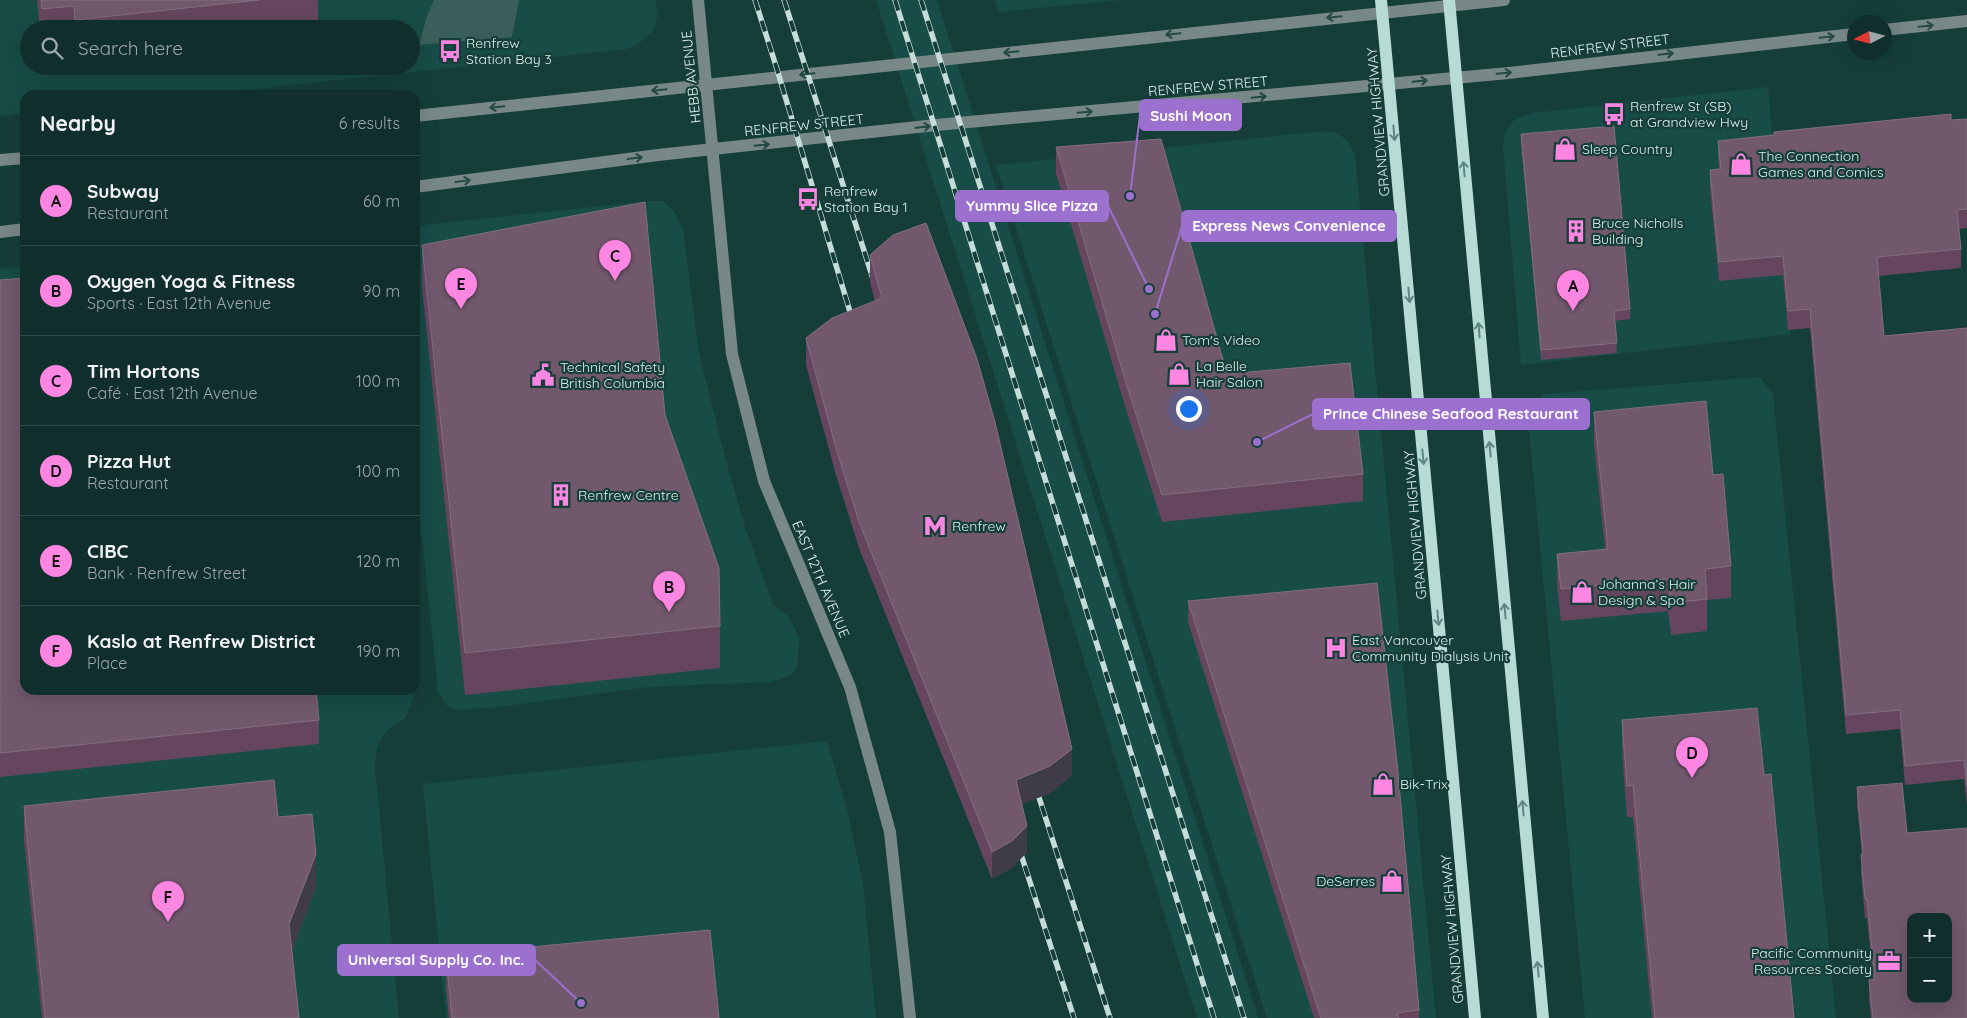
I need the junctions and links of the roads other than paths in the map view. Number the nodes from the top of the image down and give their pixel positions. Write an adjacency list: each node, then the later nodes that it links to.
1 (698, 0): 9 (street, HEBB AVENUE)
2 (1504, 0): 3 (street)
3 (1449, 2): 4 (street); 8 (main road)
4 (1382, 6): 9 (street, one-way to 9); 10 (main road, GRANDVIEW HIGHWAY)
5 (1967, 21): 6 (street, one-way to 5)
6 (1892, 29)
7 (1847, 35): 8 (street, RENFREW STREET, one-way to 7)
8 (1456, 77): 10 (street, RENFREW STREET, one-way to 8); 20 (main road, one-way to 8)
9 (707, 84): 11 (street, one-way to 11); 12 (street, HEBB AVENUE)
10 (1390, 84): 12 (street, RENFREW STREET, one-way to 10); 19 (main road, GRANDVIEW HIGHWAY, one-way to 19)
11 (420, 115)
12 (713, 150): 15 (street, RENFREW STREET, one-way to 12); 18 (street, EAST 12TH AVENUE)
13 (20, 158): 14 (street)
14 (0, 160)
15 (420, 186)
16 (20, 230): 17 (street)
17 (0, 232)
18 (910, 1018)
19 (1475, 1018)
20 (1542, 1018)

